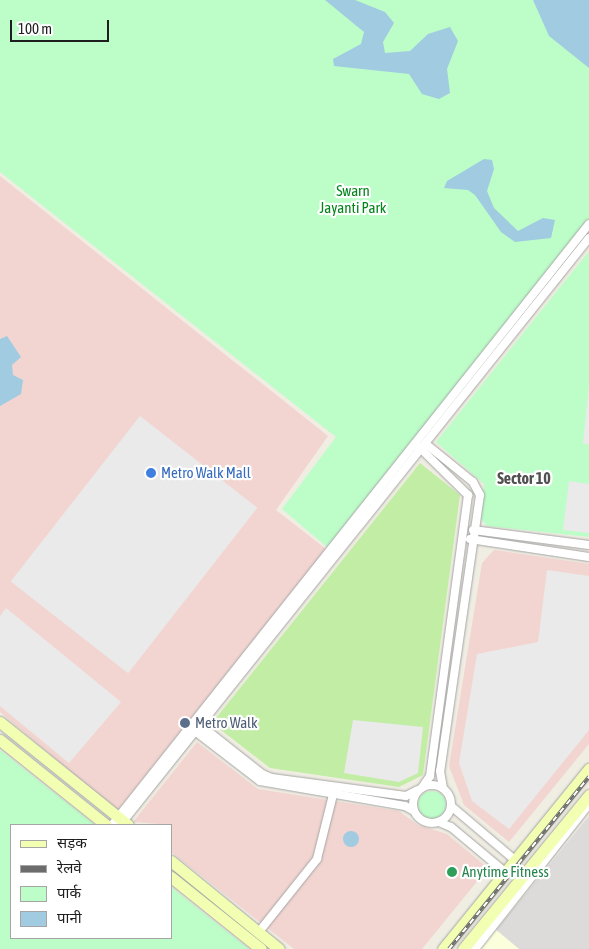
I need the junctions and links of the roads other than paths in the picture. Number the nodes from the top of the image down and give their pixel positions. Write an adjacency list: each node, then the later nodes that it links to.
1 (589, 224): 3 (street)
2 (589, 238): 4 (street)
3 (418, 440): 5 (street); 24 (street)
4 (426, 444): 5 (street); 7 (street)
5 (420, 450): 6 (street); 13 (street)
6 (466, 528): 7 (street); 8 (street)
7 (476, 530): 9 (street); 10 (street)
8 (464, 538): 9 (street); 17 (street)
9 (474, 539): 11 (street); 16 (street)
10 (589, 545)
11 (589, 557)
12 (0, 722): 24 (street)
13 (198, 728): 18 (street); 24 (street)
14 (0, 740): 25 (street)
15 (589, 769): 19 (street)
16 (444, 788): 17 (street); 21 (street)
17 (420, 789): 18 (street); 22 (street)
18 (334, 791): 22 (street); 30 (street)
19 (569, 794): 20 (street); 26 (street)
20 (587, 801): 34 (street); 35 (street)
21 (451, 806): 23 (street); 26 (street)
22 (414, 811): 23 (street)
23 (439, 822): 28 (street)
24 (120, 823)
25 (105, 824)
26 (515, 860): 28 (street)
27 (172, 862): 30 (street)
28 (505, 872): 33 (street)
29 (172, 878): 31 (street)
30 (258, 933): 32 (street)
31 (261, 949)
32 (279, 949)
33 (443, 949)
34 (463, 949)
35 (475, 949)

